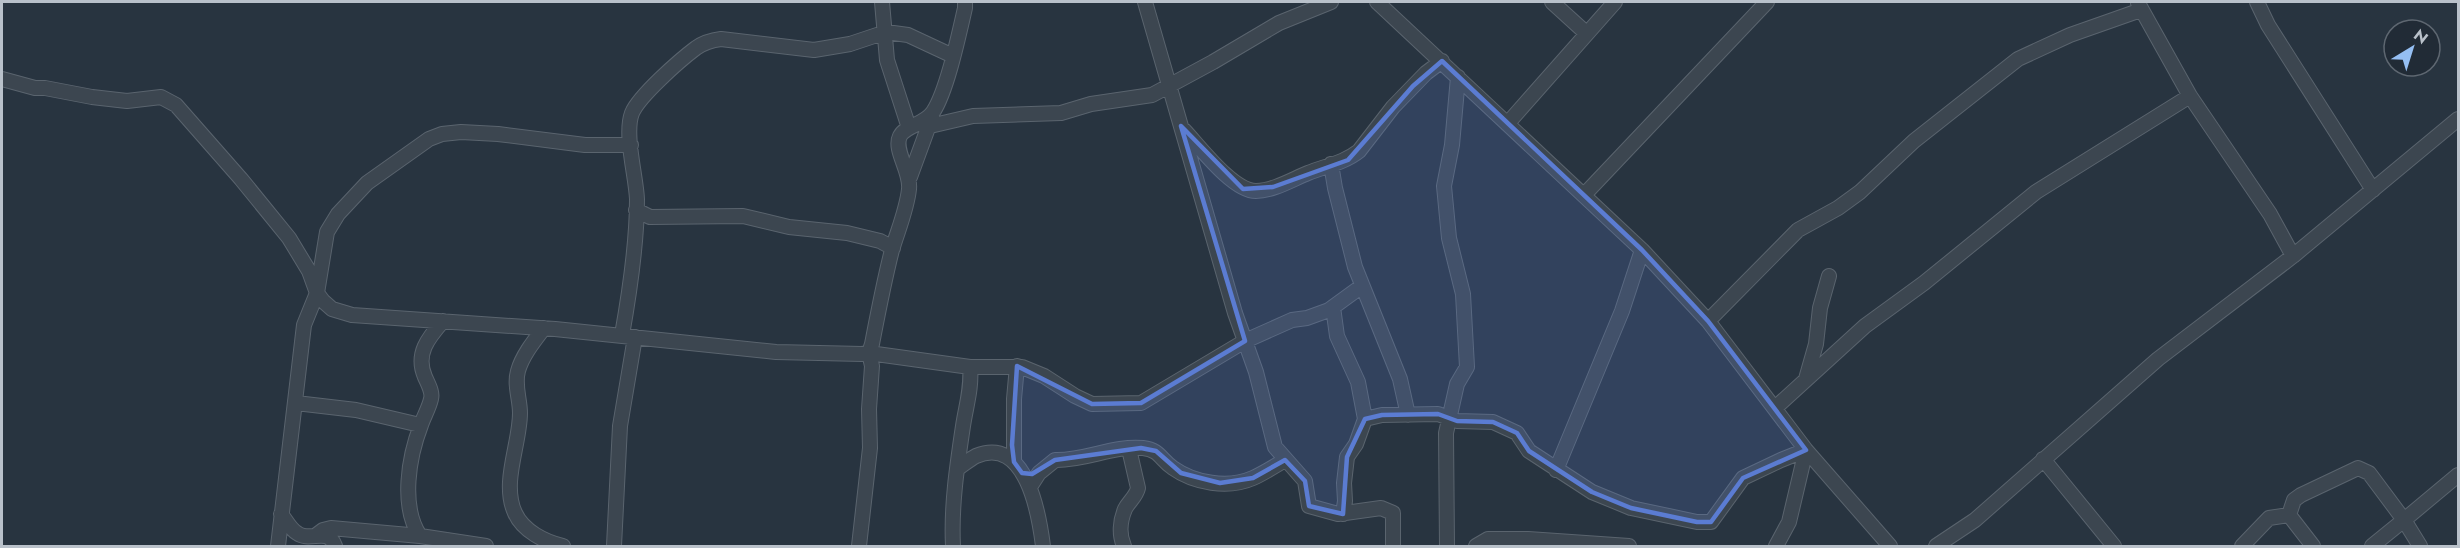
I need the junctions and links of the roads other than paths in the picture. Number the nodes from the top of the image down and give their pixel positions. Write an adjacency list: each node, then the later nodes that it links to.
1 (882, 2): 11 (street)
2 (965, 2): 13 (street)
3 (1145, 2): 19 (street)
4 (1331, 2): 19 (street)
5 (1377, 2): 14 (street)
6 (1552, 2): 12 (street)
7 (1615, 2): 12 (street)
8 (1767, 2): 31 (street)
9 (2257, 2): 30 (street)
10 (2139, 6): 20 (street); 41 (street)
11 (884, 32): 13 (street); 26 (street); 27 (street)
12 (1586, 33): 23 (street)
13 (953, 56): 21 (street)
14 (1442, 61): 16 (street); 28 (street)
15 (2, 70): 18 (street)
16 (1458, 77): 23 (street); 52 (street)
17 (2, 79): 18 (street)
18 (20, 84): 38 (street)
19 (1169, 87): 24 (street); 25 (street)
20 (2190, 96): 35 (street); 48 (street)
21 (934, 110): 24 (street); 26 (street)
22 (2458, 119): 30 (street)
23 (1508, 123): 31 (street)
24 (930, 126): 29 (street)
25 (1180, 126): 28 (street); 44 (street)
26 (909, 128): 29 (street)
27 (631, 145): 32 (street); 38 (street)
28 (1331, 164): 37 (street)
29 (910, 177): 33 (street)
30 (2373, 190): 35 (street)
31 (1584, 195): 34 (street)
32 (636, 210): 33 (street); 43 (street)
33 (893, 248): 45 (street)
34 (1642, 250): 41 (street); 61 (street)
35 (2293, 256): 57 (street)
36 (1829, 276): 48 (street)
37 (1362, 286): 39 (street); 51 (street)
38 (317, 293): 40 (street); 49 (street)
39 (1333, 307): 44 (street); 53 (street)
40 (443, 321): 42 (street); 54 (street)
41 (1708, 321): 50 (street)
42 (544, 328): 43 (street); 77 (street)
43 (628, 336): 45 (street); 78 (street)
44 (1245, 341): 46 (street); 58 (street)
45 (869, 353): 47 (street); 79 (street)
46 (1017, 366): 47 (street); 59 (street)
47 (970, 367): 60 (street)
48 (1806, 379): 50 (street)
49 (296, 403): 54 (street); 65 (street)
50 (1775, 408): 56 (street)
51 (1408, 415): 52 (street); 53 (street)
52 (1449, 418): 61 (street); 84 (street)
53 (1365, 419): 66 (street)
54 (420, 425): 71 (street)
55 (1129, 449): 58 (street); 62 (street); 82 (street)
56 (1806, 450): 61 (street); 72 (street); 88 (street)
57 (2043, 459): 89 (street); 90 (street)
58 (1285, 460): 66 (street)
59 (1018, 467): 60 (street); 62 (street); 64 (street)
60 (957, 469): 80 (street)
61 (1556, 470)
62 (1039, 473): 64 (street)
63 (2458, 475): 68 (street)
64 (1030, 487): 81 (street)
65 (281, 514): 70 (street); 73 (street)
66 (1343, 514): 83 (street)
67 (2289, 515): 68 (street); 91 (street); 92 (street)
68 (2404, 520): 93 (street); 94 (street)
69 (380, 532): 70 (street); 71 (street); 75 (street)
70 (315, 536): 74 (street)
71 (420, 536): 76 (street)
72 (1884, 544)
73 (278, 546)
74 (335, 546)
75 (391, 546)
76 (483, 546)
77 (563, 546)
78 (614, 546)
79 (859, 546)
80 (953, 546)
81 (1043, 546)
82 (1124, 546)
83 (1393, 546)
84 (1447, 546)
85 (1476, 546): 86 (street)
86 (1622, 546): 87 (street)
87 (1629, 546)
88 (1776, 546)
89 (1936, 546)
90 (2114, 546)
91 (2242, 546)
92 (2313, 546)
93 (2372, 546)
94 (2420, 546)

